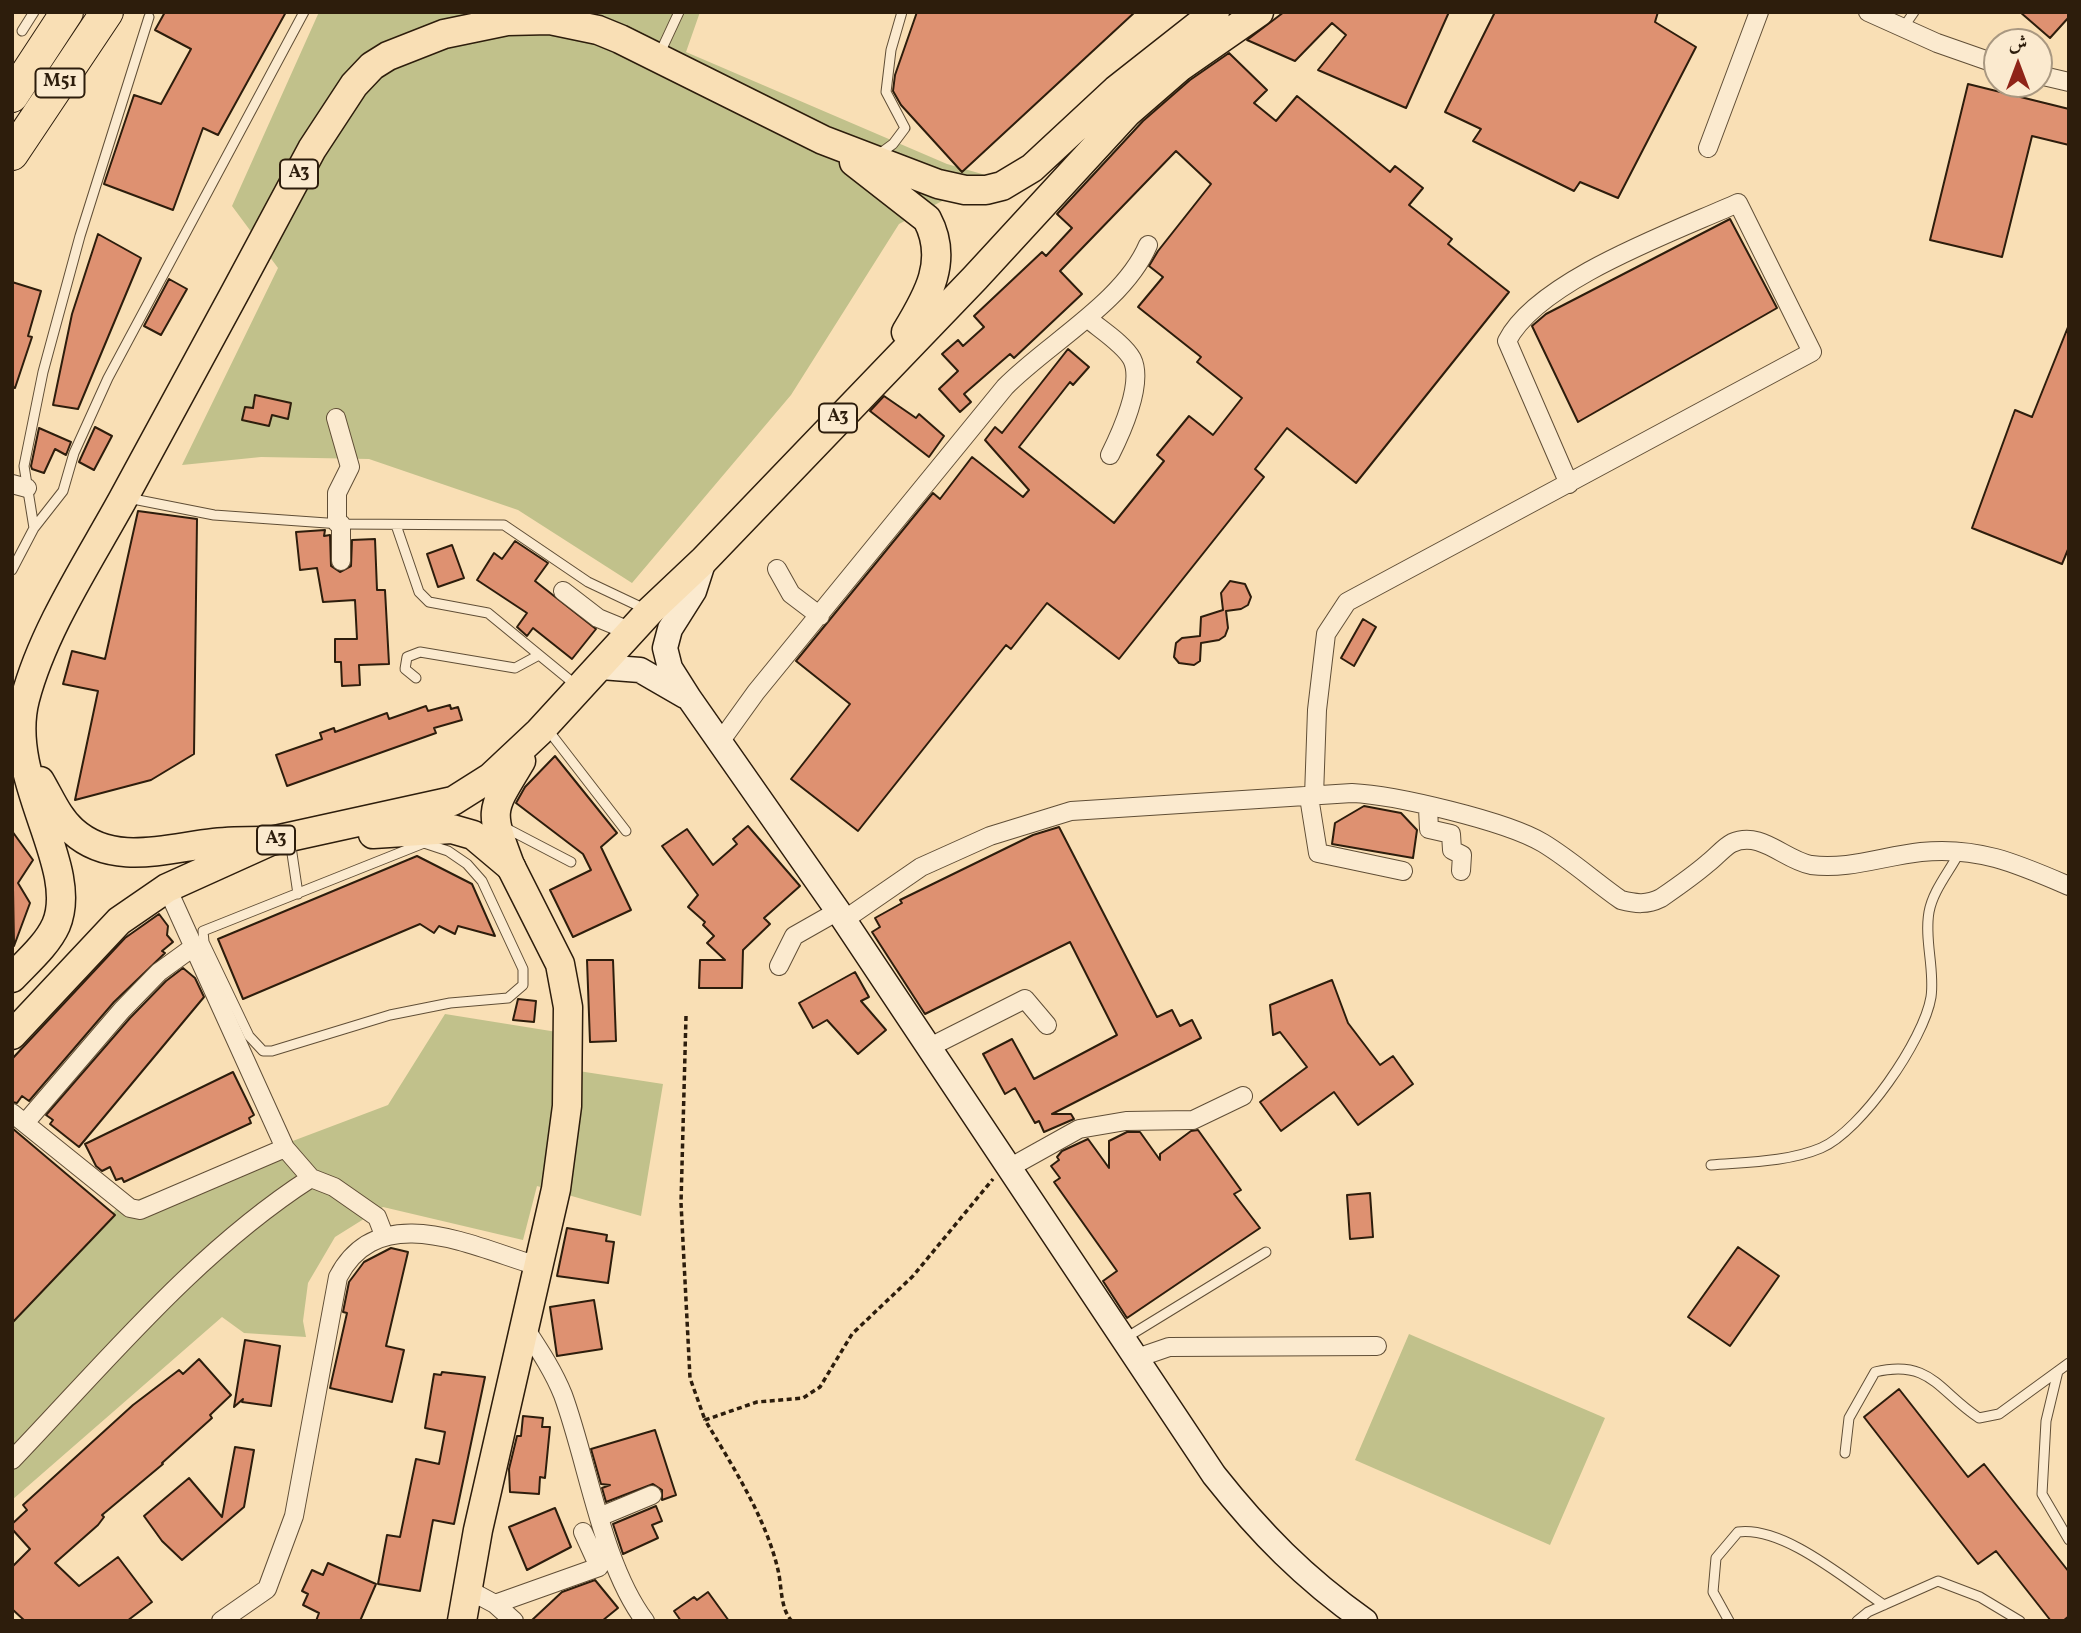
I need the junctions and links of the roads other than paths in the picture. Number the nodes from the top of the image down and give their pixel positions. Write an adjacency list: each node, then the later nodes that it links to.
1 (34, 12): 14 (lane)
2 (67, 12): 17 (highway, M51)
3 (107, 12): 20 (highway, M51)
4 (304, 12): 32 (lane)
5 (679, 12): 15 (lane)
6 (902, 12): 21 (lane)
7 (1215, 12): 21 (main road, A3)
8 (1259, 12): 24 (main road, A3)
9 (1759, 12): 19 (street)
10 (1868, 12): 13 (street)
11 (1914, 12): 13 (lane)
12 (149, 17): 28 (lane)
13 (1903, 28): 16 (street)
14 (22, 30)
15 (658, 57): 18 (main road, A3); 29 (main road, A3)
16 (1983, 59)
17 (12, 96)
18 (823, 140): 21 (main road, A3); 24 (main road)
19 (1709, 148)
20 (12, 155)
21 (873, 159)
22 (1148, 245): 23 (street)
23 (1087, 318): 26 (street); 38 (street)
24 (883, 370): 33 (main road, A3)
25 (336, 418): 30 (street)
26 (1110, 455)
27 (1569, 484): 27 (street); 48 (street)
28 (20, 486): 32 (lane)
29 (124, 497): 30 (lane); 47 (main road, A3)
30 (339, 524): 31 (lane); 34 (street)
31 (396, 525): 39 (lane); 40 (lane)
32 (34, 528): 36 (lane)
33 (704, 560): 39 (main road, A3); 44 (main road)
34 (341, 561)
35 (777, 569): 38 (street)
36 (12, 570)
37 (564, 591): 39 (street)
38 (820, 616): 46 (street)
39 (641, 622): 41 (main road, A3)
40 (539, 655): 42 (lane); 43 (lane)
41 (601, 667): 43 (main road, A3); 44 (main road)
42 (416, 678)
43 (579, 687): 45 (main road, A3)
44 (689, 698): 46 (main road)
45 (542, 729): 50 (main road); 51 (lane); 52 (main road, A3)
46 (720, 742): 62 (main road)
47 (20, 749): 53 (main road); 65 (main road, A3)
48 (1311, 797): 49 (street); 57 (street); 62 (street)
49 (1428, 808): 54 (street); 58 (street)
50 (494, 821): 55 (lane); 56 (main road)
51 (626, 831)
52 (324, 832): 53 (main road, A3); 56 (main road)
53 (280, 840): 60 (main road, A3); 61 (lane)
54 (1960, 851): 59 (street); 72 (lane)
55 (571, 862)
56 (511, 867): 77 (main road)
57 (1403, 871)
58 (1461, 871)
59 (2069, 886)
60 (167, 888): 63 (street); 67 (main road, A3)
61 (298, 894): 61 (lane)
62 (841, 916): 64 (street); 68 (main road)
63 (192, 948): 70 (street); 71 (street)
64 (779, 966)
65 (12, 978)
66 (1047, 1026): 68 (street)
67 (12, 1035)
68 (928, 1048): 73 (main road)
69 (1242, 1096): 73 (street)
70 (18, 1118): 71 (street)
71 (285, 1148): 74 (street)
72 (1711, 1165)
73 (1007, 1166): 80 (main road)
74 (311, 1178): 75 (street); 84 (street)
75 (384, 1235): 77 (street); 92 (street)
76 (1266, 1252): 80 (lane)
77 (538, 1266): 78 (main road)
78 (523, 1325): 86 (street); 89 (main road)
79 (1377, 1346): 80 (street)
80 (1131, 1349): 96 (main road)
81 (2069, 1363): 82 (lane)
82 (2058, 1371): 83 (lane); 88 (lane)
83 (1845, 1453)
84 (12, 1460)
85 (652, 1495): 86 (street)
86 (599, 1517): 95 (street)
87 (583, 1532): 90 (street)
88 (2069, 1540)
89 (467, 1589): 90 (street); 93 (main road)
90 (495, 1604): 94 (street)
91 (1884, 1605): 97 (lane); 98 (lane); 99 (lane)
92 (221, 1621)
93 (462, 1621)
94 (514, 1621)
95 (645, 1621)
96 (1365, 1621)
97 (1729, 1621)
98 (1857, 1621)
99 (2020, 1621)

